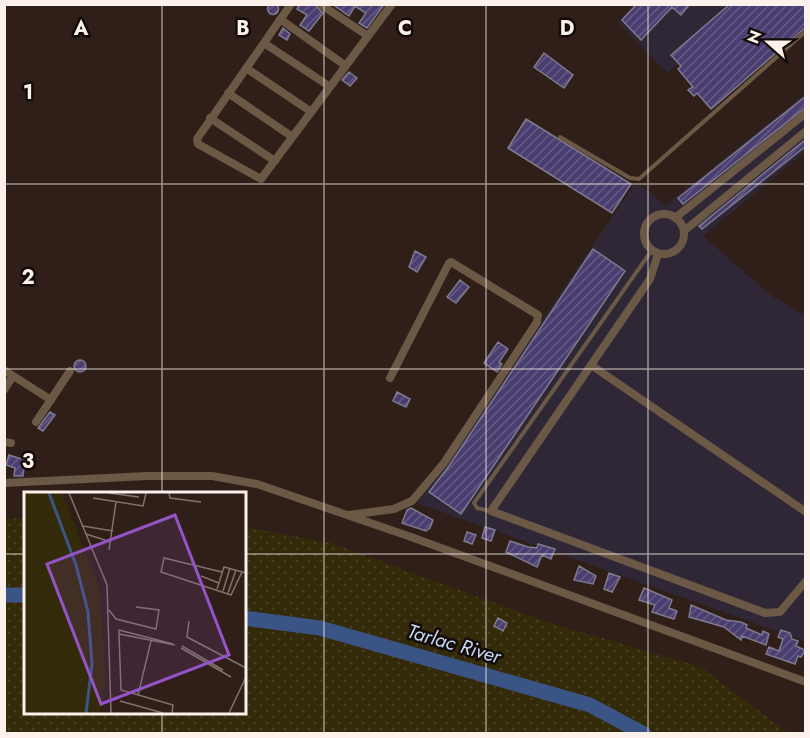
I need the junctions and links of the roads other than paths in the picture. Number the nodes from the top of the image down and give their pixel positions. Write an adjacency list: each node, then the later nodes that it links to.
1 (291, 4): 4 (street)
2 (321, 4): 6 (street)
3 (389, 6): 6 (street)
4 (280, 20): 7 (street); 8 (street)
5 (806, 31): 18 (lane)
6 (368, 36): 8 (street)
7 (264, 43): 9 (street); 10 (street)
8 (346, 66): 10 (street)
9 (246, 68): 11 (street); 12 (street)
10 (329, 86): 12 (street)
11 (228, 93): 14 (street); 17 (street)
12 (310, 111): 17 (street)
13 (802, 115): 15 (street); 20 (street)
14 (210, 118): 19 (street); 19 (street)
15 (806, 126)
16 (806, 131): 21 (street)
17 (291, 136): 19 (street)
18 (560, 137)
19 (275, 161)
20 (741, 164): 21 (street); 22 (street)
21 (751, 176): 23 (street)
22 (675, 218): 23 (street); 24 (street)
23 (684, 231): 24 (street)
24 (655, 252): 25 (street); 34 (lane)
25 (591, 364): 34 (street); 35 (street)
26 (4, 370): 28 (street)
27 (70, 371): 31 (street)
28 (13, 376): 30 (street); 31 (street)
29 (390, 378): 36 (street)
30 (4, 390)
31 (51, 400): 32 (street)
32 (36, 422)
33 (4, 483): 36 (street)
34 (491, 511): 37 (street)
35 (806, 512)
36 (348, 515): 38 (street)
37 (806, 581)
38 (806, 682)

